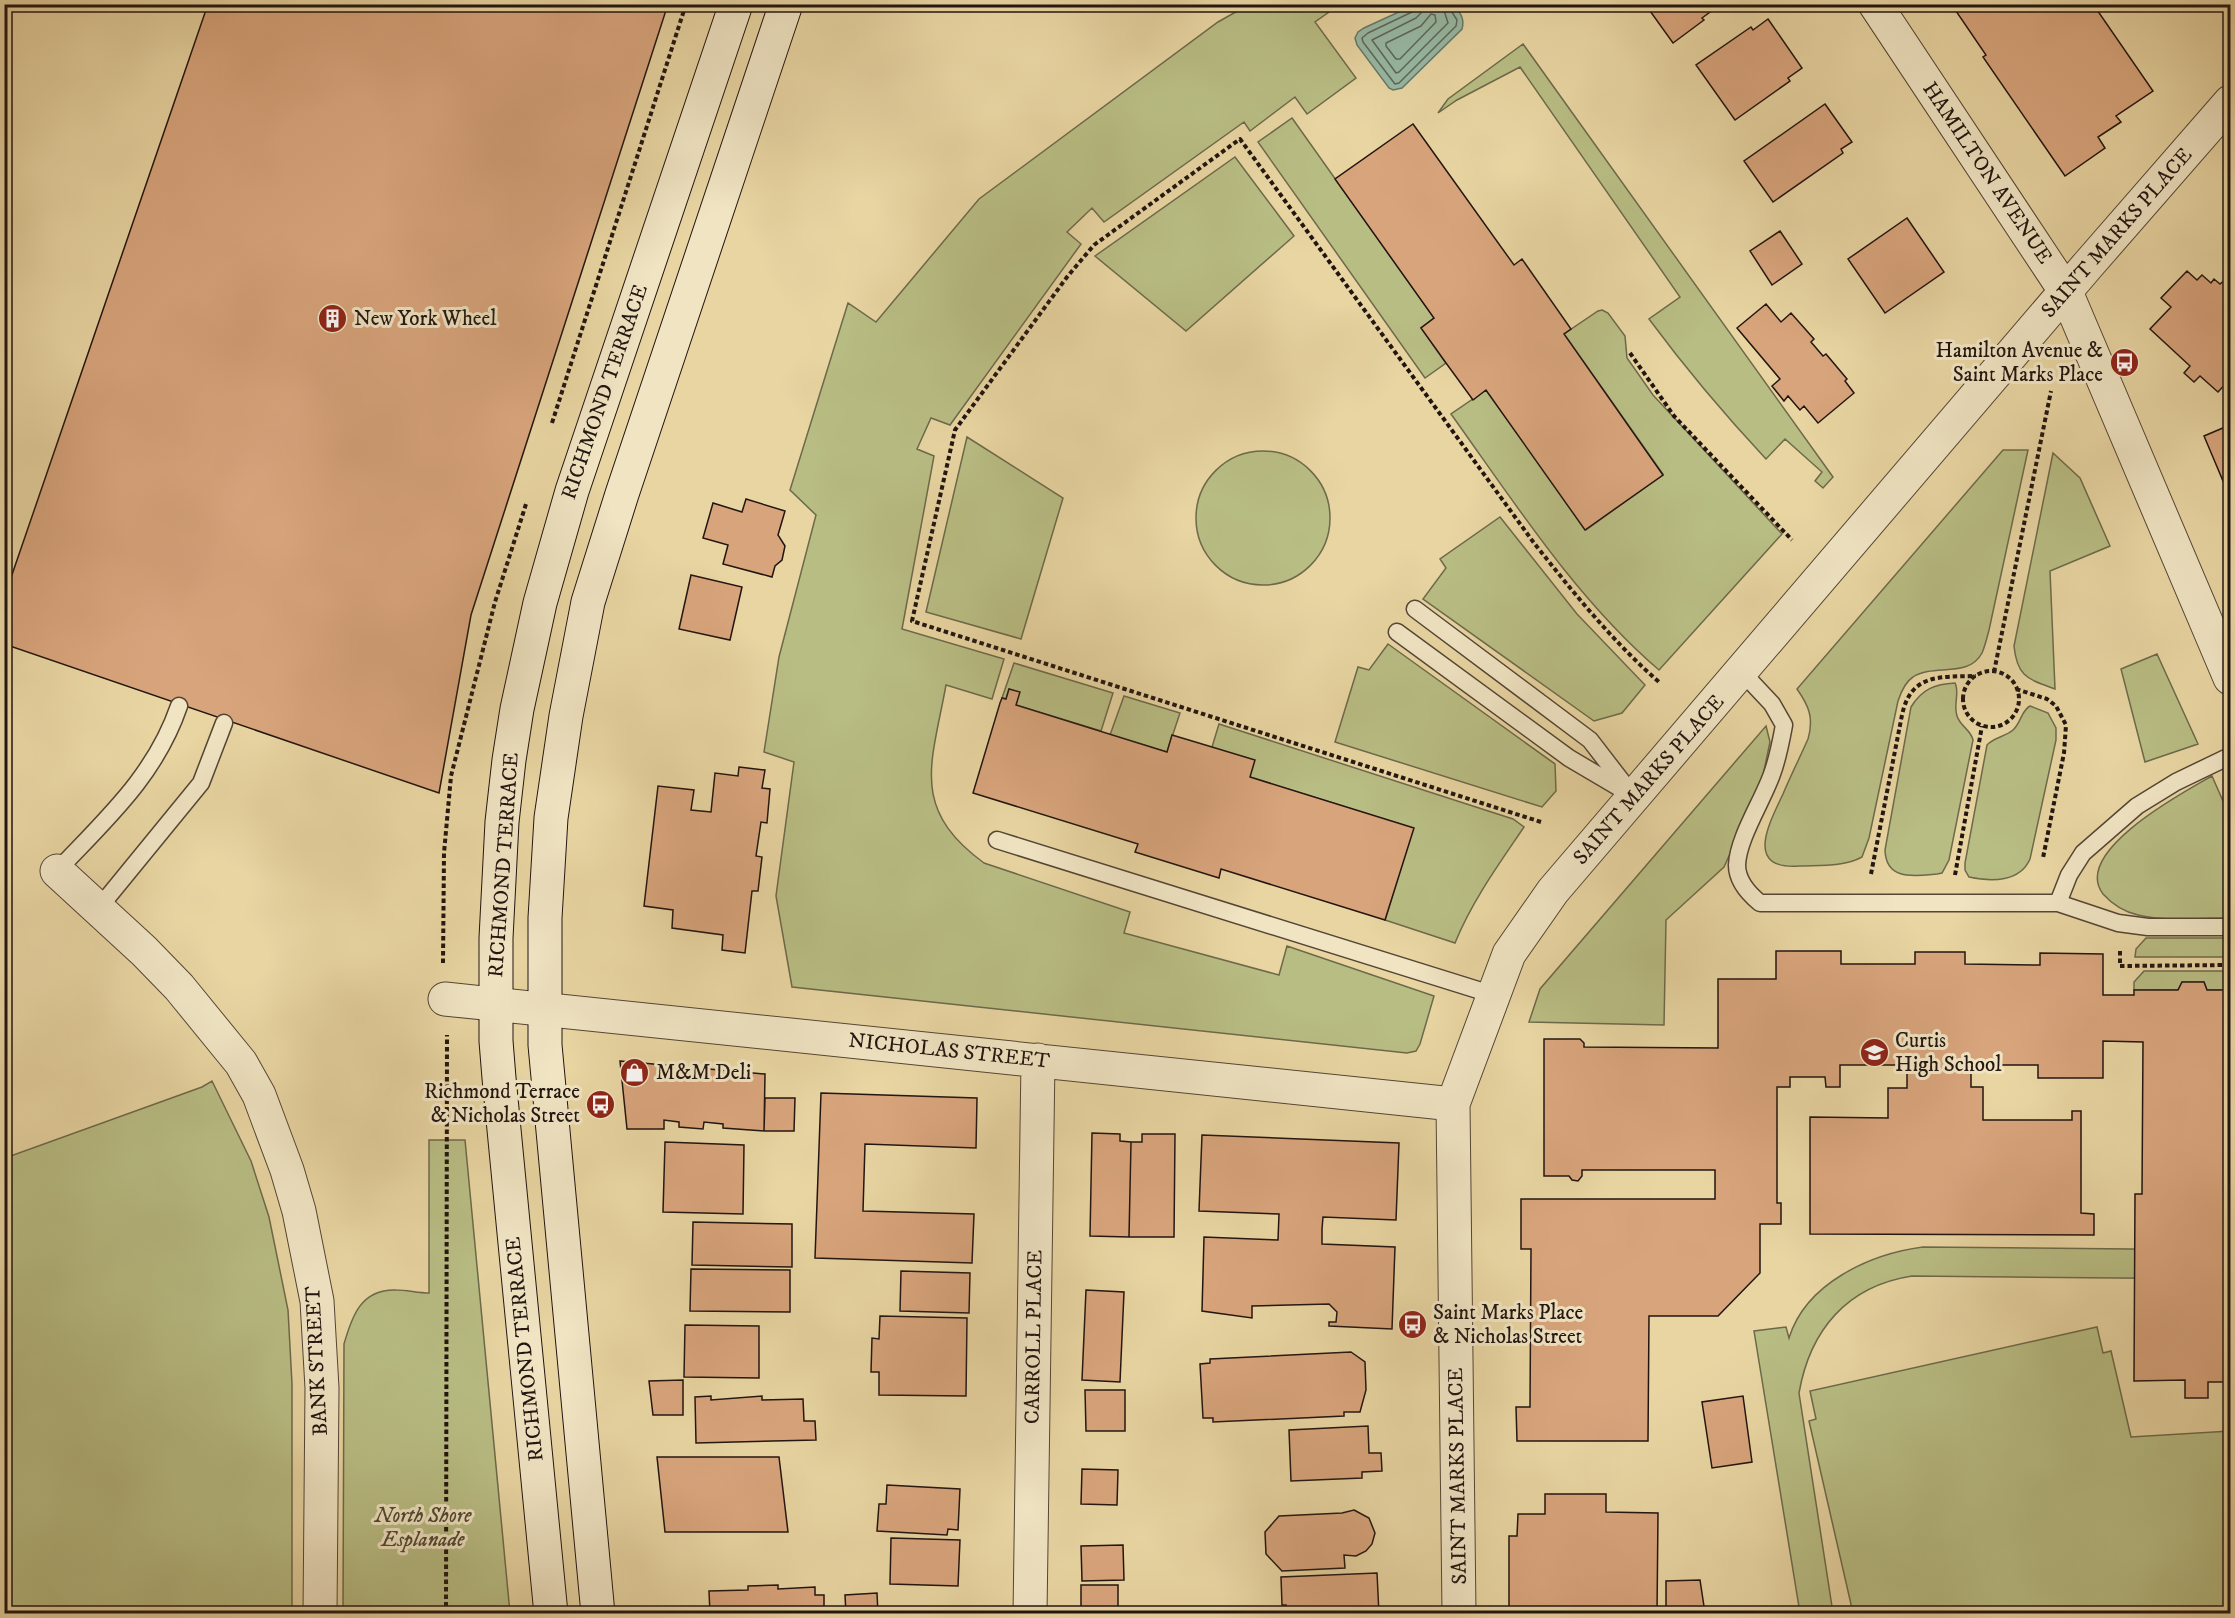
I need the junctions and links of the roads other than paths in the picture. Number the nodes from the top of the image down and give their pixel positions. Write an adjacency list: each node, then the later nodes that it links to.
1 (736, 4): 20 (street, RICHMOND TERRACE)
2 (786, 4): 21 (street, RICHMOND TERRACE)
3 (1875, 4): 5 (street, HAMILTON AVENUE)
4 (2230, 102): 5 (street, SAINT MARKS PLACE)
5 (2066, 292): 8 (street, SAINT MARKS PLACE); 9 (street, HAMILTON AVENUE)
6 (1415, 609): 13 (lane)
7 (1397, 632): 13 (lane)
8 (1741, 671): 13 (street, SAINT MARKS PLACE); 16 (lane)
9 (2230, 678)
10 (179, 706): 15 (lane)
11 (224, 723): 17 (lane)
12 (2230, 756): 16 (lane)
13 (1634, 796): 19 (street, SAINT MARKS PLACE)
14 (997, 840): 19 (lane)
15 (57, 871): 17 (street, BANK STREET)
16 (2058, 903): 18 (lane)
17 (98, 909): 25 (street, BANK STREET)
18 (2230, 927)
19 (1494, 994): 24 (street, SAINT MARKS PLACE)
20 (495, 1004): 21 (street, NICHOLAS STREET); 22 (street, NICHOLAS STREET); 26 (street, RICHMOND TERRACE)
21 (545, 1009): 23 (street, NICHOLAS STREET); 27 (street, RICHMOND TERRACE)
22 (445, 1015)
23 (1038, 1060): 24 (street, NICHOLAS STREET); 28 (street, CARROLL PLACE)
24 (1453, 1104): 29 (street, SAINT MARKS PLACE)
25 (320, 1614)
26 (551, 1614)
27 (598, 1614)
28 (1030, 1614)
29 (1459, 1614)

